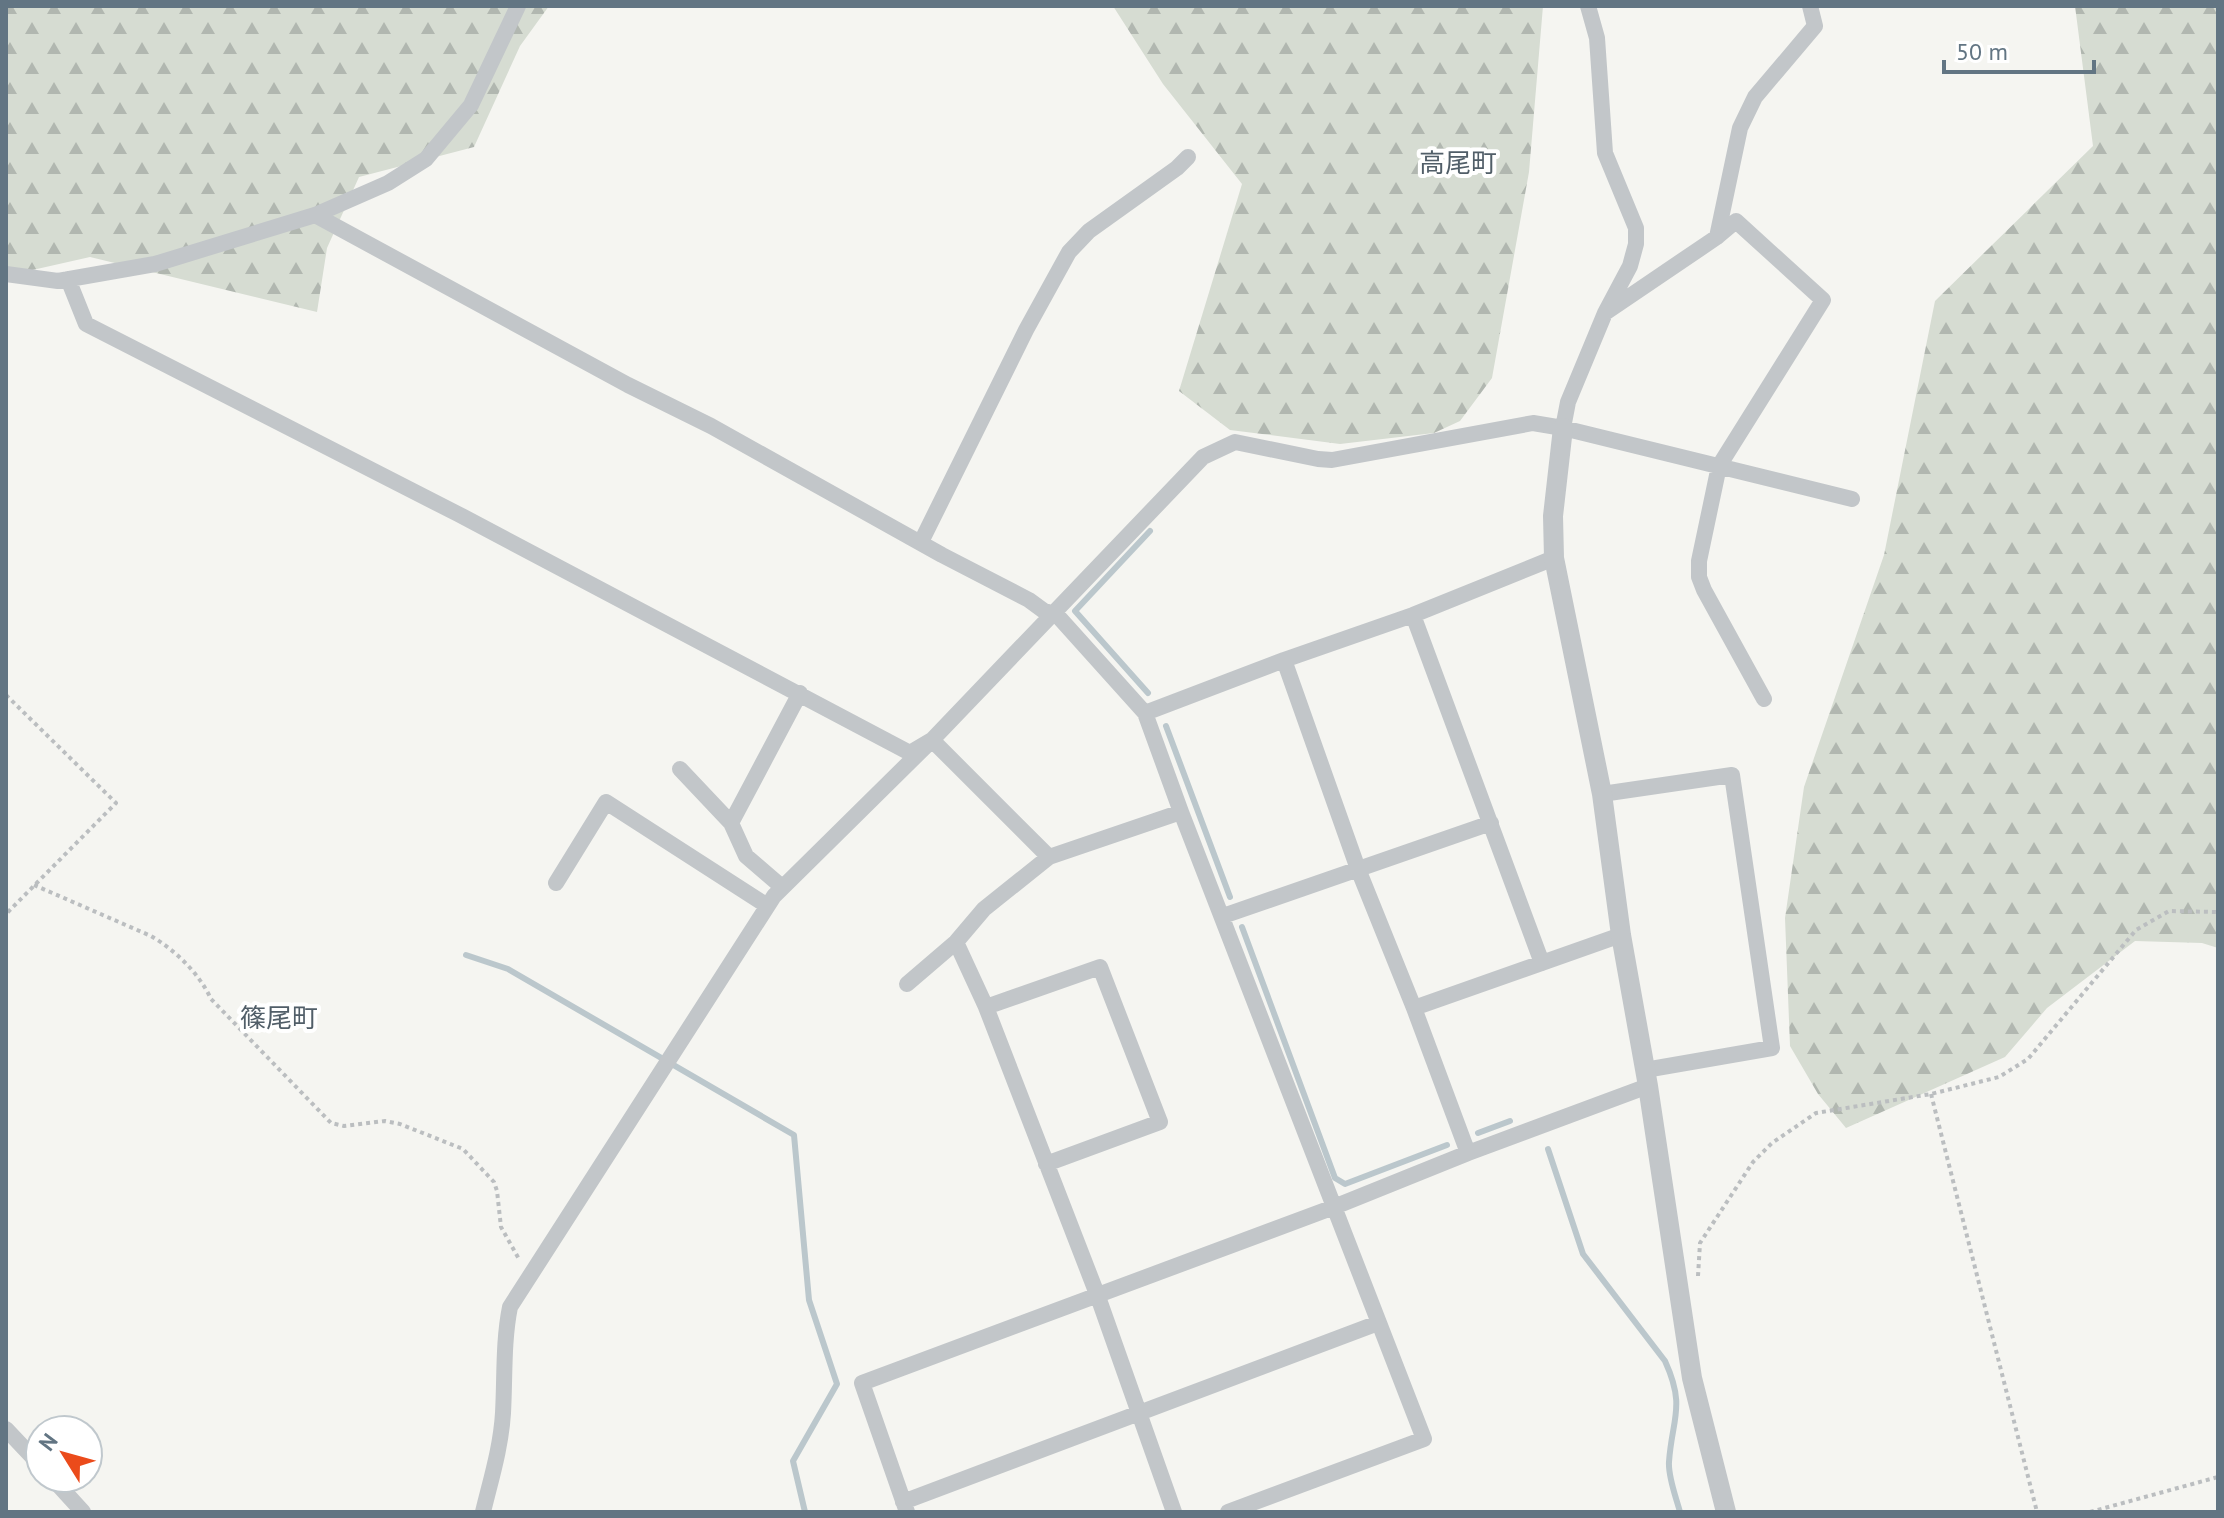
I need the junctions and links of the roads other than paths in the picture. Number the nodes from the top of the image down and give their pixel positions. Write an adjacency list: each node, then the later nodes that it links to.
1 (518, 6): 5 (street)
2 (1588, 6): 9 (street)
3 (1810, 6): 6 (street)
4 (1188, 157): 13 (street)
5 (315, 215): 8 (street); 13 (street)
6 (1717, 237): 9 (street); 11 (street)
7 (6, 274): 8 (street)
8 (68, 279): 18 (street)
9 (1605, 313): 10 (street)
10 (1563, 428): 11 (street); 14 (street); 15 (street)
11 (1719, 466): 12 (street); 19 (street)
12 (1852, 499)
13 (921, 542): 15 (street)
14 (1554, 558): 16 (street); 23 (street)
15 (1056, 614): 20 (street); 21 (street)
16 (1413, 615): 17 (street); 26 (street)
17 (1284, 660): 20 (street); 28 (street)
18 (800, 693): 21 (street); 25 (street)
19 (1764, 699)
20 (1145, 713): 24 (street)
21 (932, 740): 27 (street); 30 (street)
22 (680, 769): 25 (street)
23 (1602, 794): 33 (street); 39 (street)
24 (1181, 812): 27 (street); 32 (street)
25 (731, 823): 30 (street)
26 (1491, 823): 28 (street); 35 (street)
27 (1049, 857): 34 (street)
28 (1358, 869): 32 (street); 38 (street)
29 (556, 883): 31 (street)
30 (782, 887): 31 (street)
31 (766, 905): 51 (street)
32 (1223, 916): 42 (street)
33 (1621, 935): 35 (street); 39 (street)
34 (956, 942): 36 (street); 37 (street)
35 (1542, 963): 38 (street)
36 (907, 984)
37 (986, 1007): 41 (street); 41 (street)
38 (1414, 1008): 40 (street)
39 (1647, 1078): 40 (street); 54 (street)
40 (1468, 1153): 42 (street)
41 (1046, 1164): 43 (street)
42 (1334, 1207): 43 (street); 44 (street)
43 (1097, 1294): 45 (street); 49 (street)
44 (1378, 1323): 45 (street); 53 (street)
45 (1139, 1413): 49 (street); 52 (street)
46 (6, 1429): 47 (street)
47 (24, 1448)
48 (67, 1494): 50 (street)
49 (905, 1507)
50 (83, 1512)
51 (483, 1512)
52 (1174, 1512)
53 (1228, 1512)
54 (1726, 1512)

